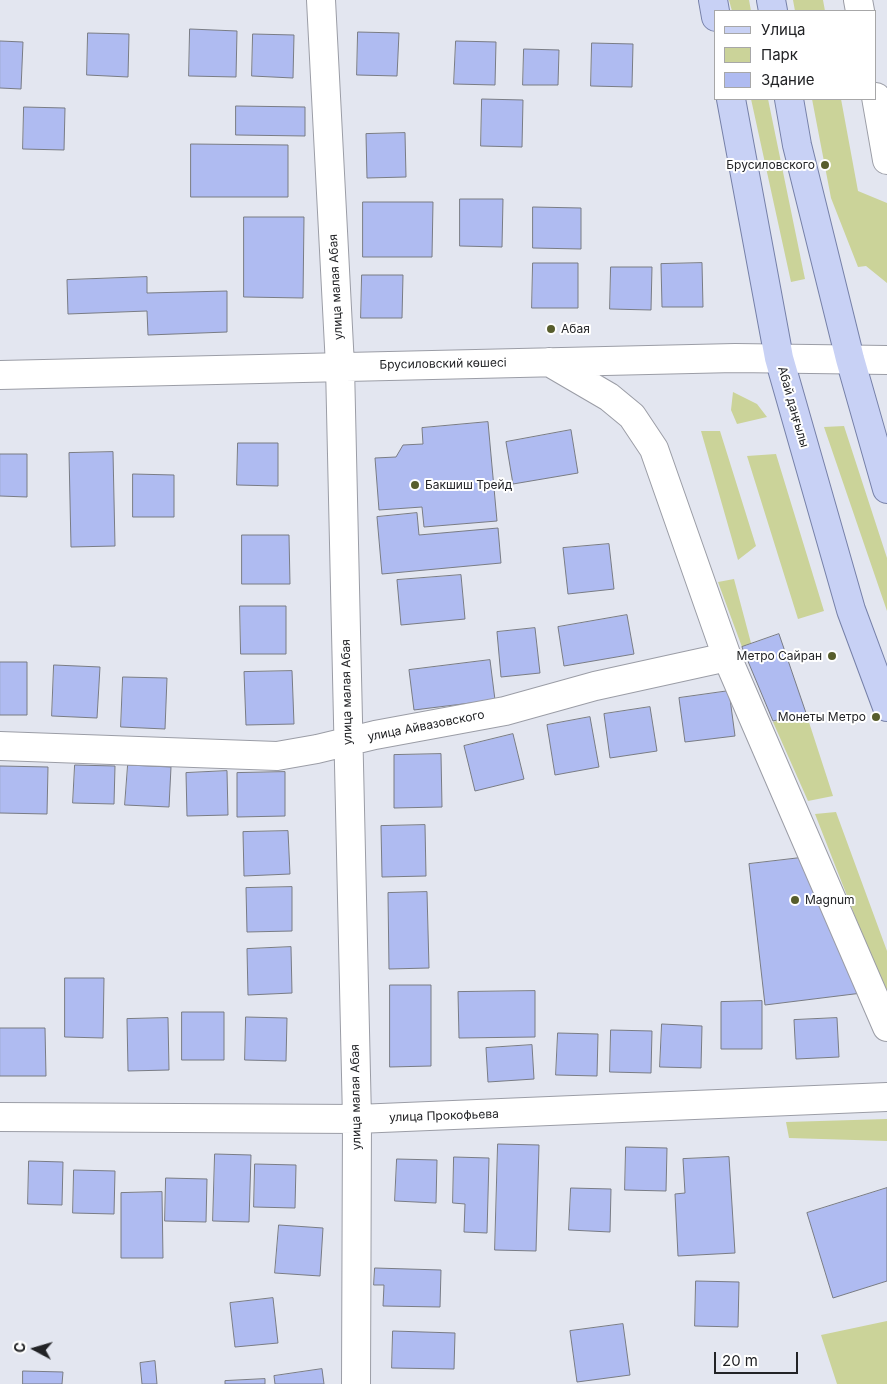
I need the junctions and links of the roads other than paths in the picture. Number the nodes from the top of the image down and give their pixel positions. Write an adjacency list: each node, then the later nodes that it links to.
1 (322, 0): 10 (street, улица малая Абая)
2 (731, 100): 6 (main road, Абай даңғылы)
3 (789, 100): 7 (main road)
4 (877, 100): 5 (street)
5 (887, 160)
6 (779, 358): 7 (street, Брусиловский көшесі); 9 (street, Брусиловский көшесі); 14 (main road, Абай даңғылы)
7 (850, 360): 8 (street, Брусиловский көшесі); 12 (main road)
8 (887, 360)
9 (549, 362): 10 (street, Брусиловский көшесі); 13 (street)
10 (340, 366): 11 (street, Брусиловский көшесі); 15 (street, улица малая Абая)
11 (0, 375)
12 (887, 489)
13 (727, 658): 15 (street, улица Айвазовского); 17 (street)
14 (887, 707)
15 (348, 741): 16 (street, улица Айвазовского); 20 (street, улица малая Абая)
16 (0, 746)
17 (887, 1027)
18 (887, 1097): 20 (street, улица Прокофьева)
19 (0, 1117): 20 (street, улица Прокофьева)
20 (357, 1120): 21 (street, улица малая Абая)
21 (356, 1384)

